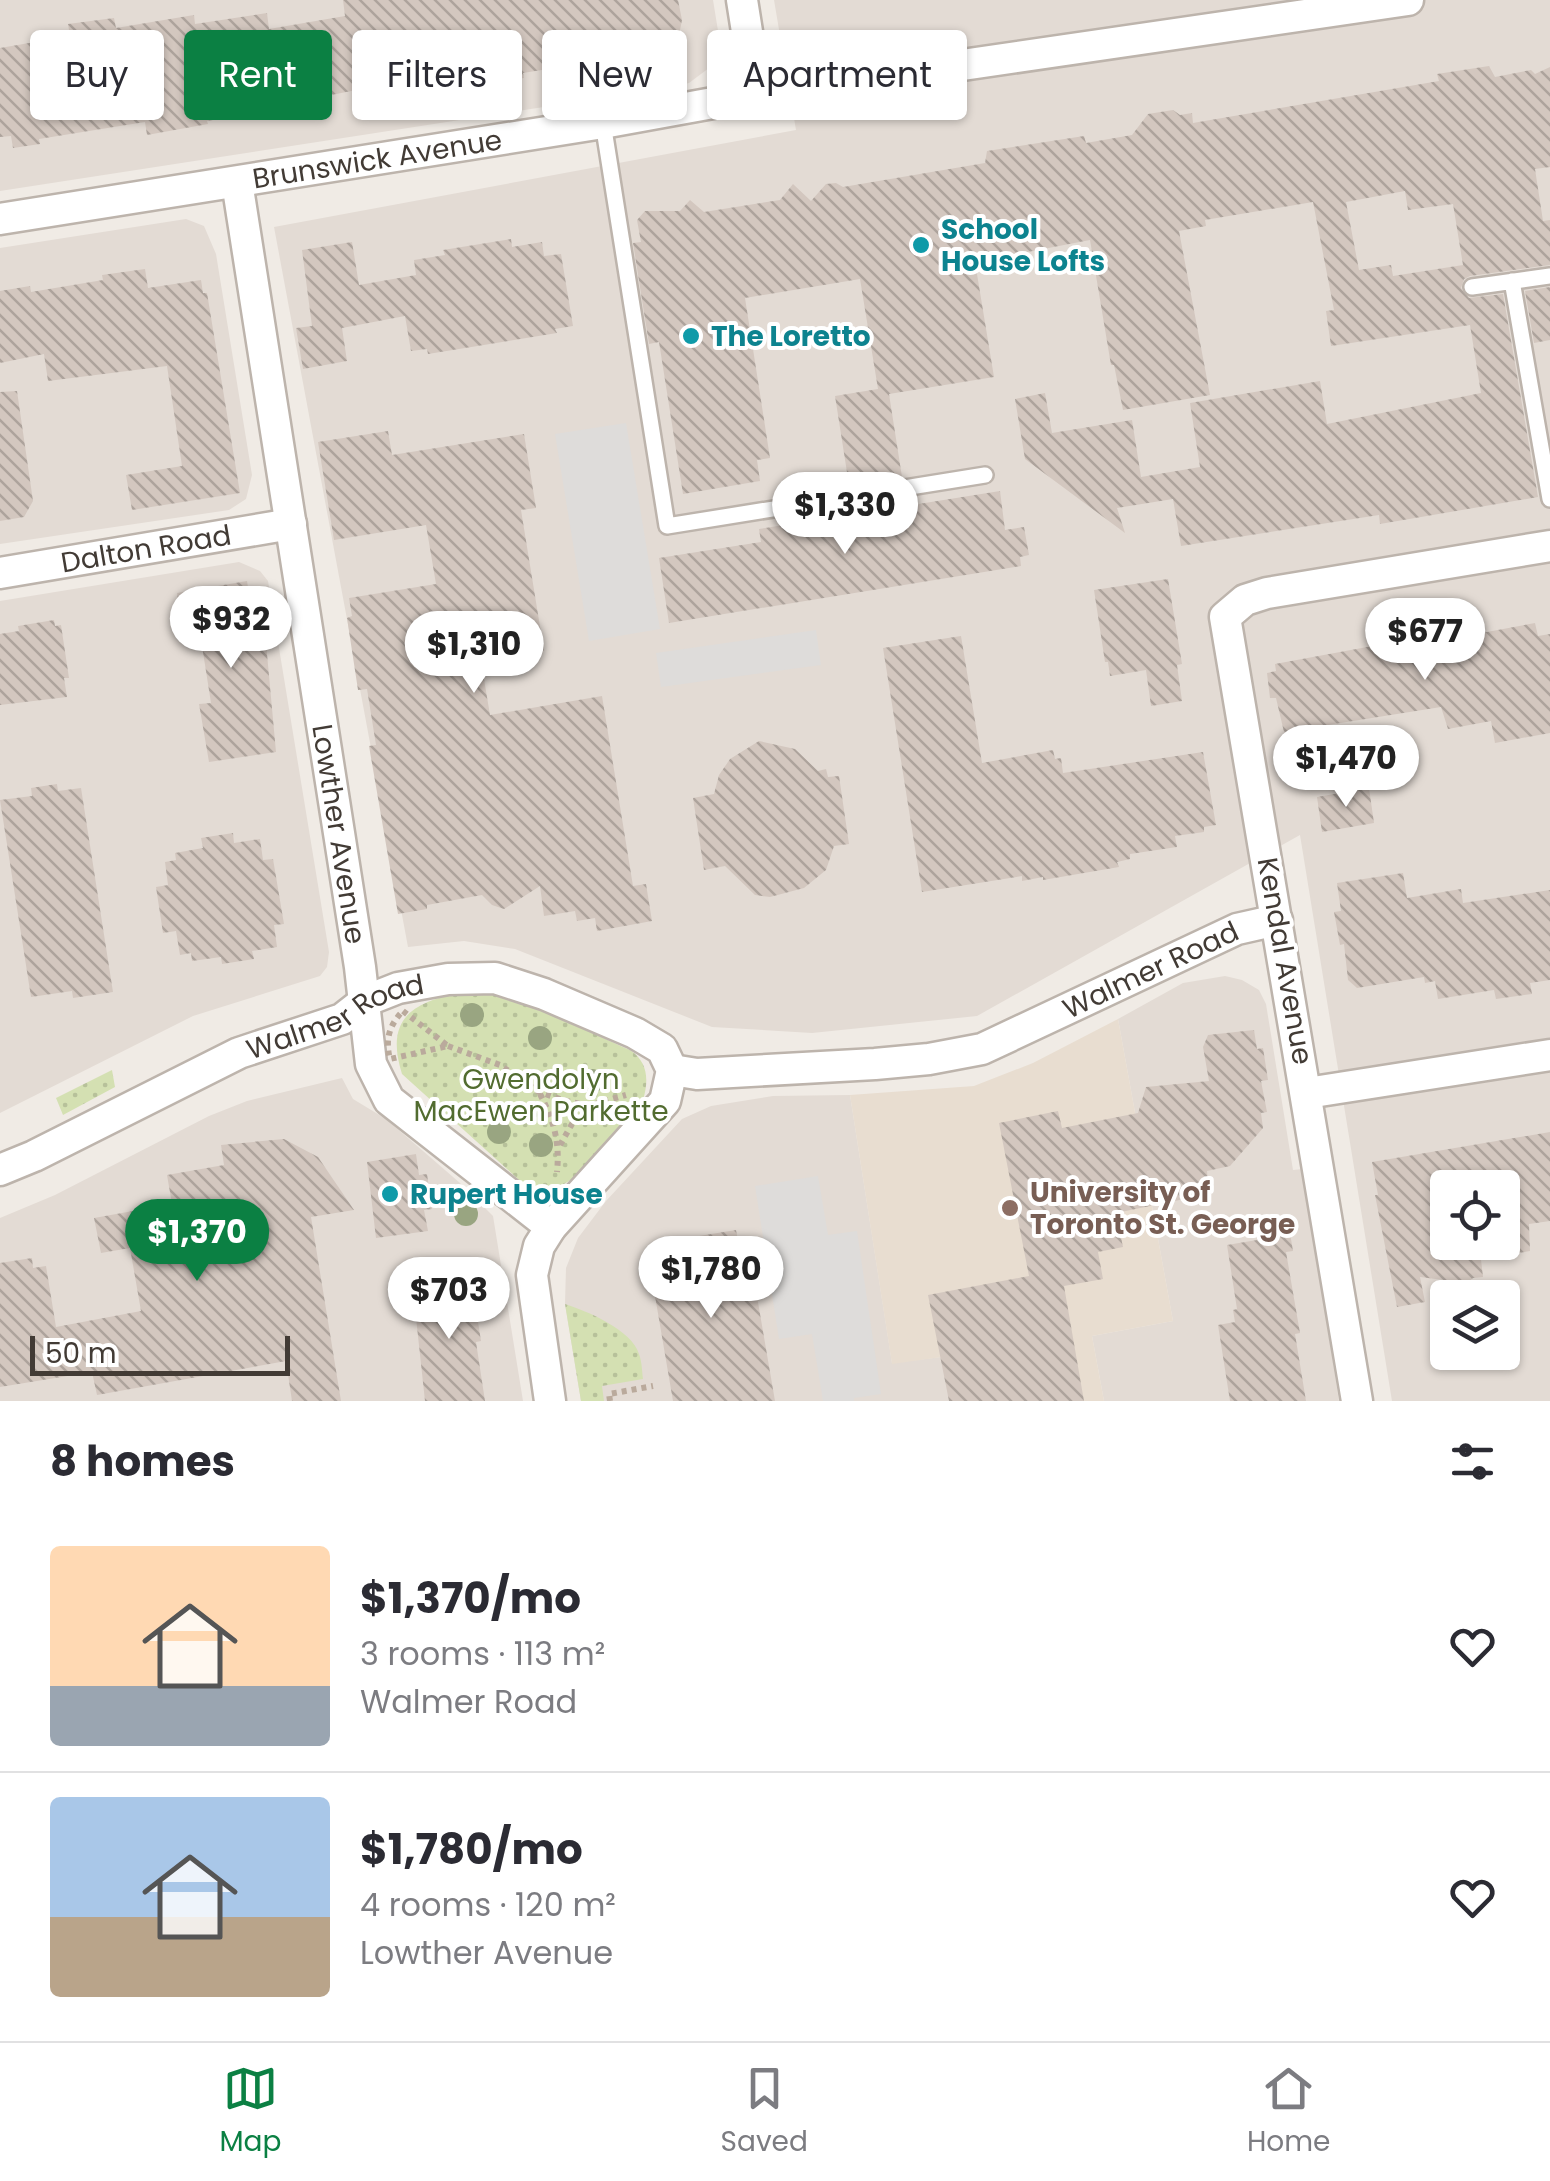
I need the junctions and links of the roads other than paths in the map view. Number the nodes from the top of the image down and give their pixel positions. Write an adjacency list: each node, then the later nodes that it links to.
1 (742, 0): 3 (street)
2 (1408, 0): 4 (street, Brunswick Avenue)
3 (747, 30)
4 (967, 64)
5 (707, 104): 6 (street, Brunswick Avenue)
6 (603, 124): 7 (street, Brunswick Avenue); 12 (lane)
7 (237, 182): 8 (street, Brunswick Avenue); 14 (street, Lowther Avenue)
8 (0, 219)
9 (1550, 276): 10 (lane)
10 (1512, 281): 11 (lane); 13 (lane)
11 (1472, 288)
12 (984, 475)
13 (1550, 499)
14 (290, 524): 16 (street, Dalton Road); 18 (street, Lowther Avenue)
15 (1550, 546): 17 (street, Kendal Avenue)
16 (0, 573)
17 (1277, 920): 20 (street, Walmer Road); 21 (street, Kendal Avenue)
18 (365, 1002): 20 (street, Walmer Road); 22 (street, Walmer Road); 23 (street, Lowther Avenue)
19 (1550, 1056): 21 (street)
20 (672, 1070): 23 (street)
21 (1307, 1093): 25 (street, Kendal Avenue)
22 (0, 1170)
23 (551, 1227): 24 (street)
24 (550, 1401)
25 (1357, 1401)

